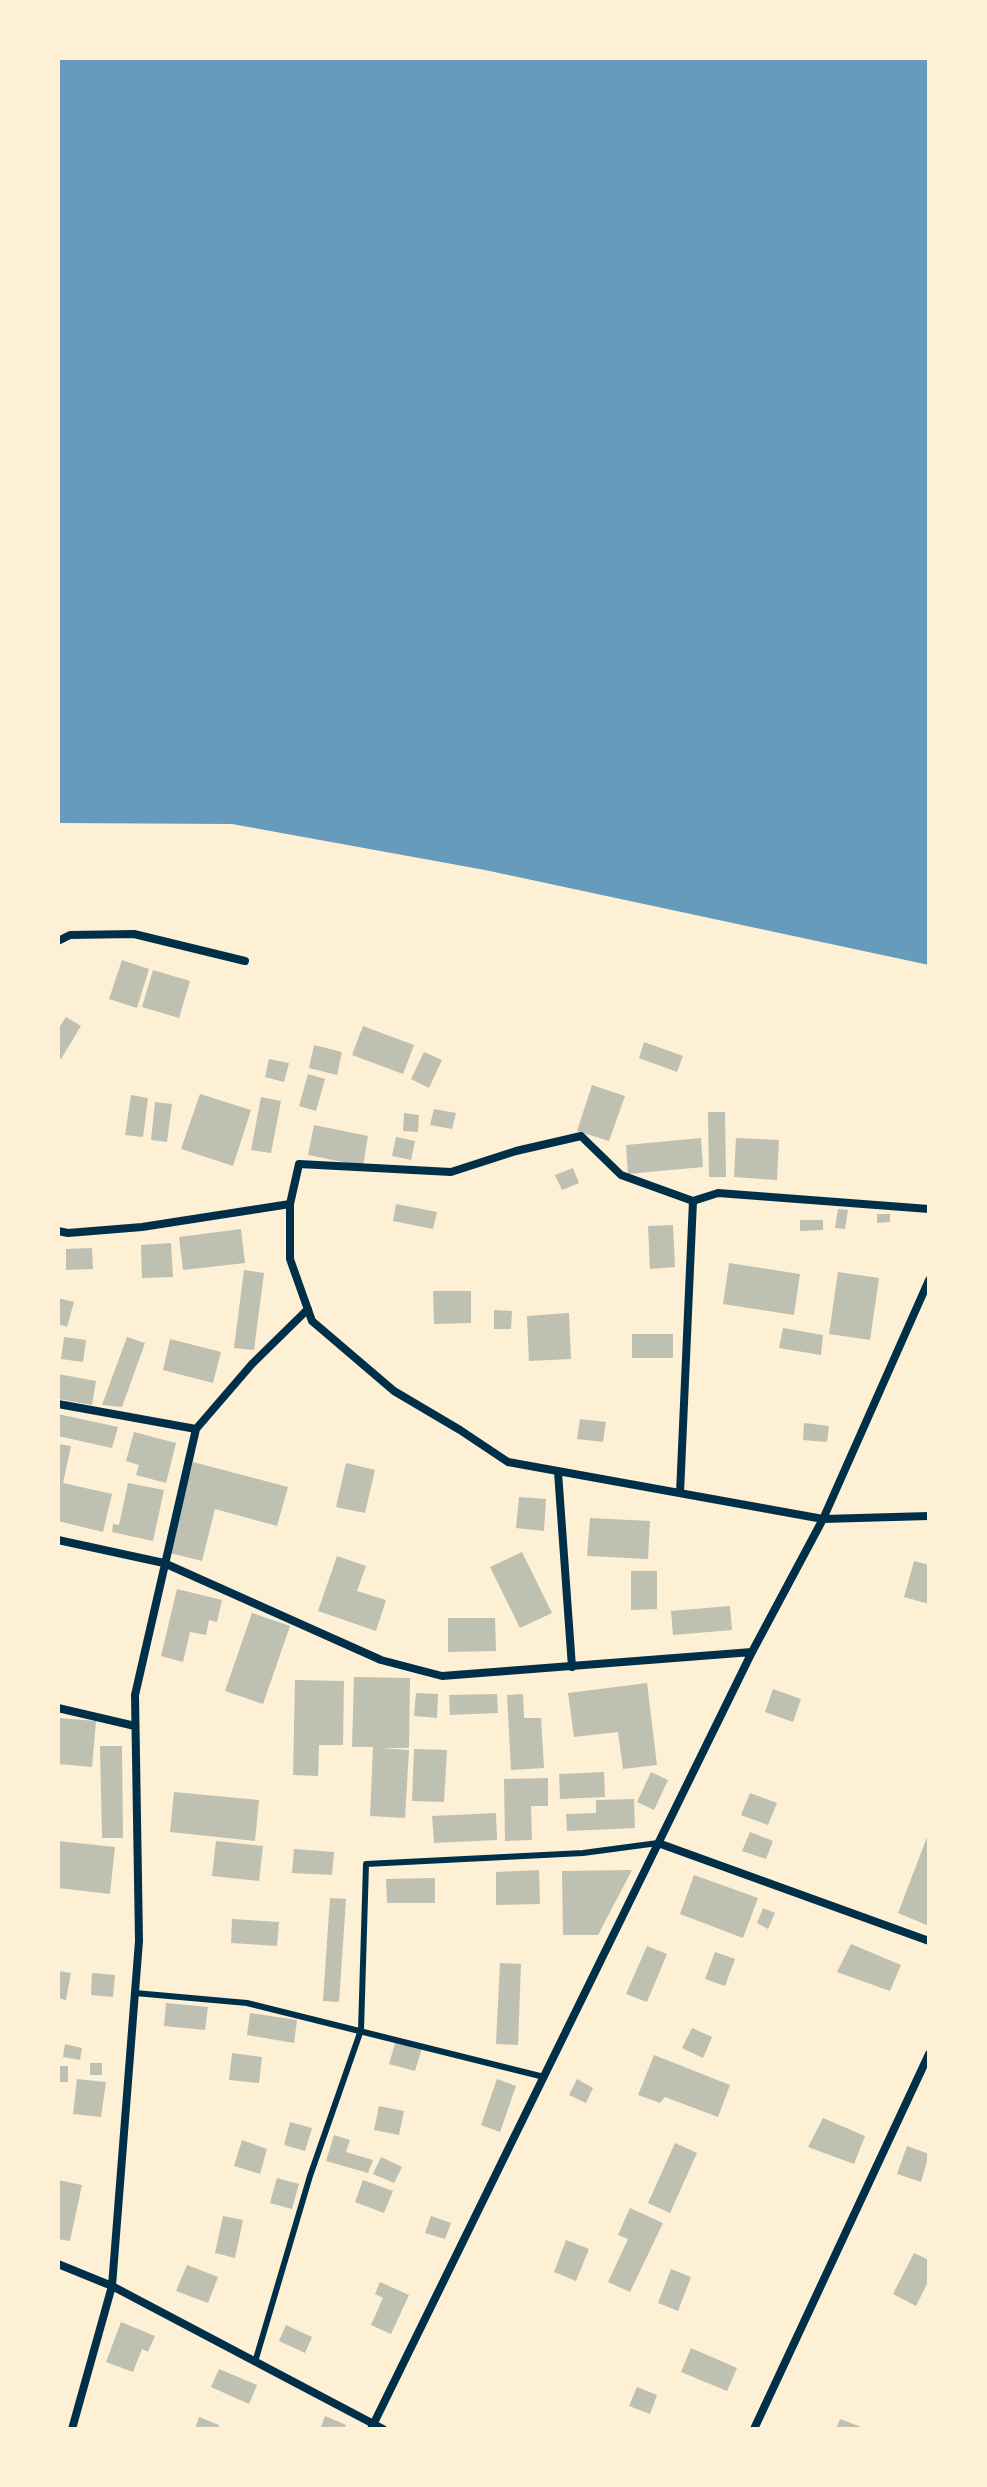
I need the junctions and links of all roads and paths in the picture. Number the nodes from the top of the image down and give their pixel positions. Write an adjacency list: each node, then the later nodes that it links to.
1 (58, 941): 2 (street)
2 (245, 961)
3 (693, 1201): 4 (street); 5 (street); 12 (street)
4 (290, 1204): 6 (street); 8 (street)
5 (929, 1209)
6 (58, 1231)
7 (929, 1280): 14 (street)
8 (308, 1309): 10 (street); 11 (street)
9 (58, 1404): 10 (street)
10 (196, 1429): 16 (street)
11 (558, 1472): 12 (street); 18 (street)
12 (680, 1493): 14 (street)
13 (929, 1516): 14 (street)
14 (823, 1519): 17 (street)
15 (58, 1540): 16 (street)
16 (164, 1563): 18 (street); 20 (street)
17 (752, 1652): 18 (street); 21 (street)
18 (572, 1667)
19 (58, 1708): 20 (street)
20 (135, 1726): 23 (street)
21 (658, 1843): 22 (street); 24 (lane); 26 (street)
22 (929, 1941)
23 (135, 1993): 24 (lane); 28 (street)
24 (361, 2030): 26 (lane); 29 (lane)
25 (929, 2054): 32 (street)
26 (544, 2077): 30 (street)
27 (58, 2264): 28 (street)
28 (112, 2286): 29 (street); 31 (street)
29 (255, 2362): 30 (street)
30 (376, 2428)
31 (72, 2429)
32 (754, 2429)

